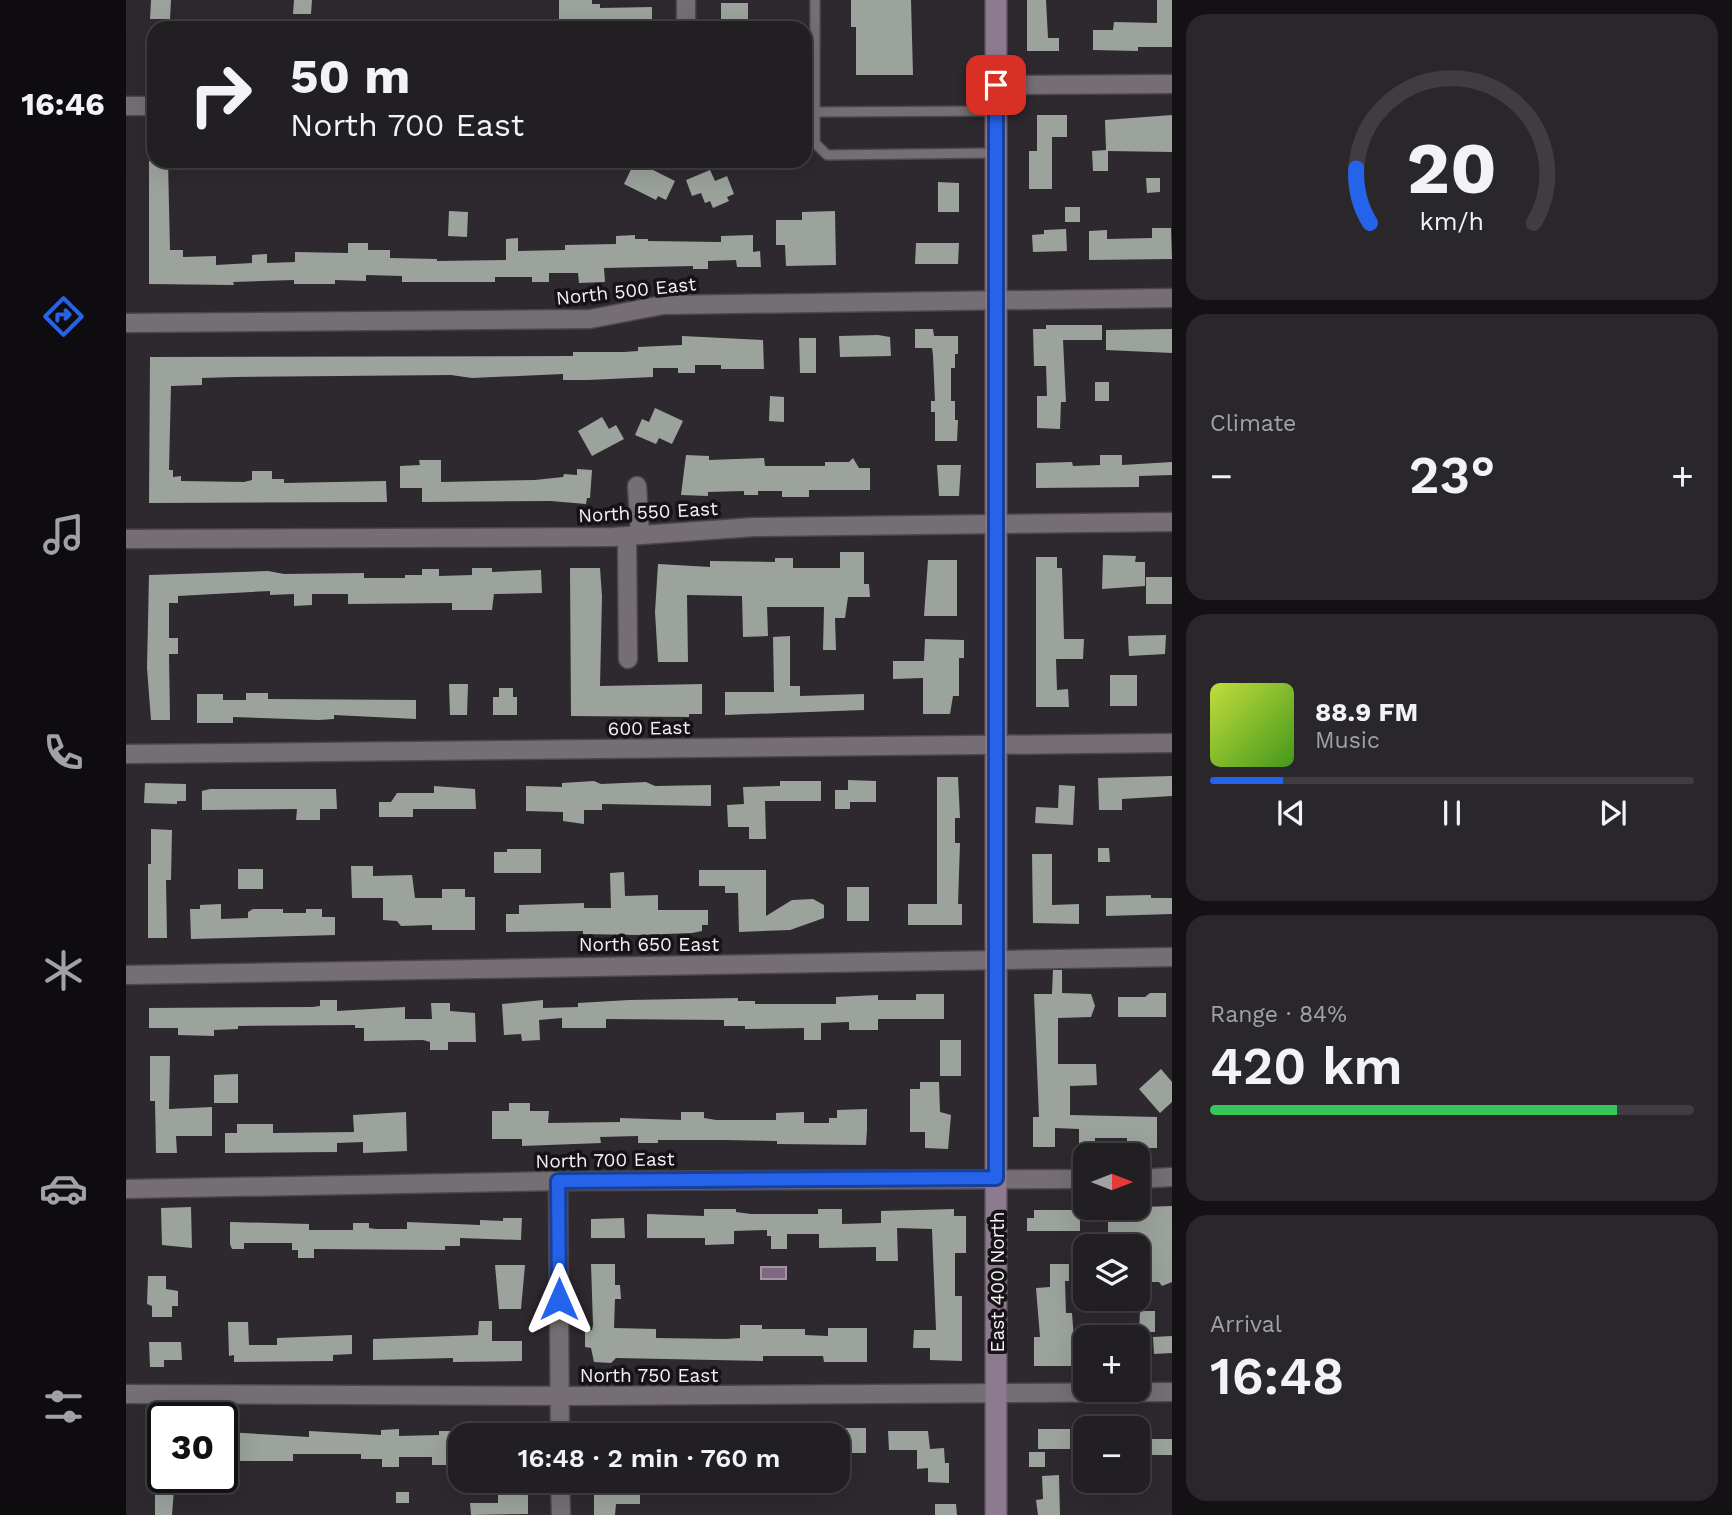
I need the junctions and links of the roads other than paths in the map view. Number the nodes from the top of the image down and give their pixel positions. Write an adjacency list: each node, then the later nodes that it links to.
1 (686, 0): 4 (street)
2 (815, 0): 10 (lane)
3 (996, 0): 6 (main road, East 400 North)
4 (686, 21)
5 (1172, 84): 6 (street)
6 (996, 85): 9 (main road, East 400 North)
7 (126, 106): 8 (street)
8 (147, 106)
9 (996, 111): 10 (lane); 11 (main road, East 400 North)
10 (815, 112): 11 (lane)
11 (996, 153): 13 (main road, East 400 North)
12 (1172, 298): 13 (street, North 500 East)
13 (995, 299): 14 (street, North 500 East); 17 (main road, East 400 North)
14 (126, 323)
15 (637, 486): 18 (street)
16 (1172, 522): 17 (street, North 550 East)
17 (995, 524): 18 (street, North 550 East); 22 (main road, East 400 North)
18 (634, 536): 19 (street, North 550 East); 20 (street)
19 (126, 539)
20 (628, 659)
21 (1172, 743): 22 (street, 600 East)
22 (995, 745): 23 (street, 600 East); 25 (main road, East 400 North)
23 (126, 754)
24 (1172, 957): 25 (street, North 650 East)
25 (996, 961): 26 (street, North 650 East); 28 (main road, East 400 North)
26 (126, 975)
27 (1172, 1177): 29 (street)
28 (996, 1178): 30 (street, North 700 East); 31 (street, North 700 East); 35 (main road, East 400 North)
29 (1150, 1178)
30 (1073, 1179)
31 (558, 1181): 32 (street, North 700 East); 36 (street)
32 (126, 1189)
33 (1172, 1392): 35 (street, North 750 East)
34 (126, 1394): 36 (street, North 750 East)
35 (997, 1395): 36 (street, North 750 East); 40 (main road, East 400 North)
36 (560, 1396): 37 (street)
37 (560, 1423)
38 (560, 1493): 39 (street)
39 (561, 1515)
40 (996, 1515)

